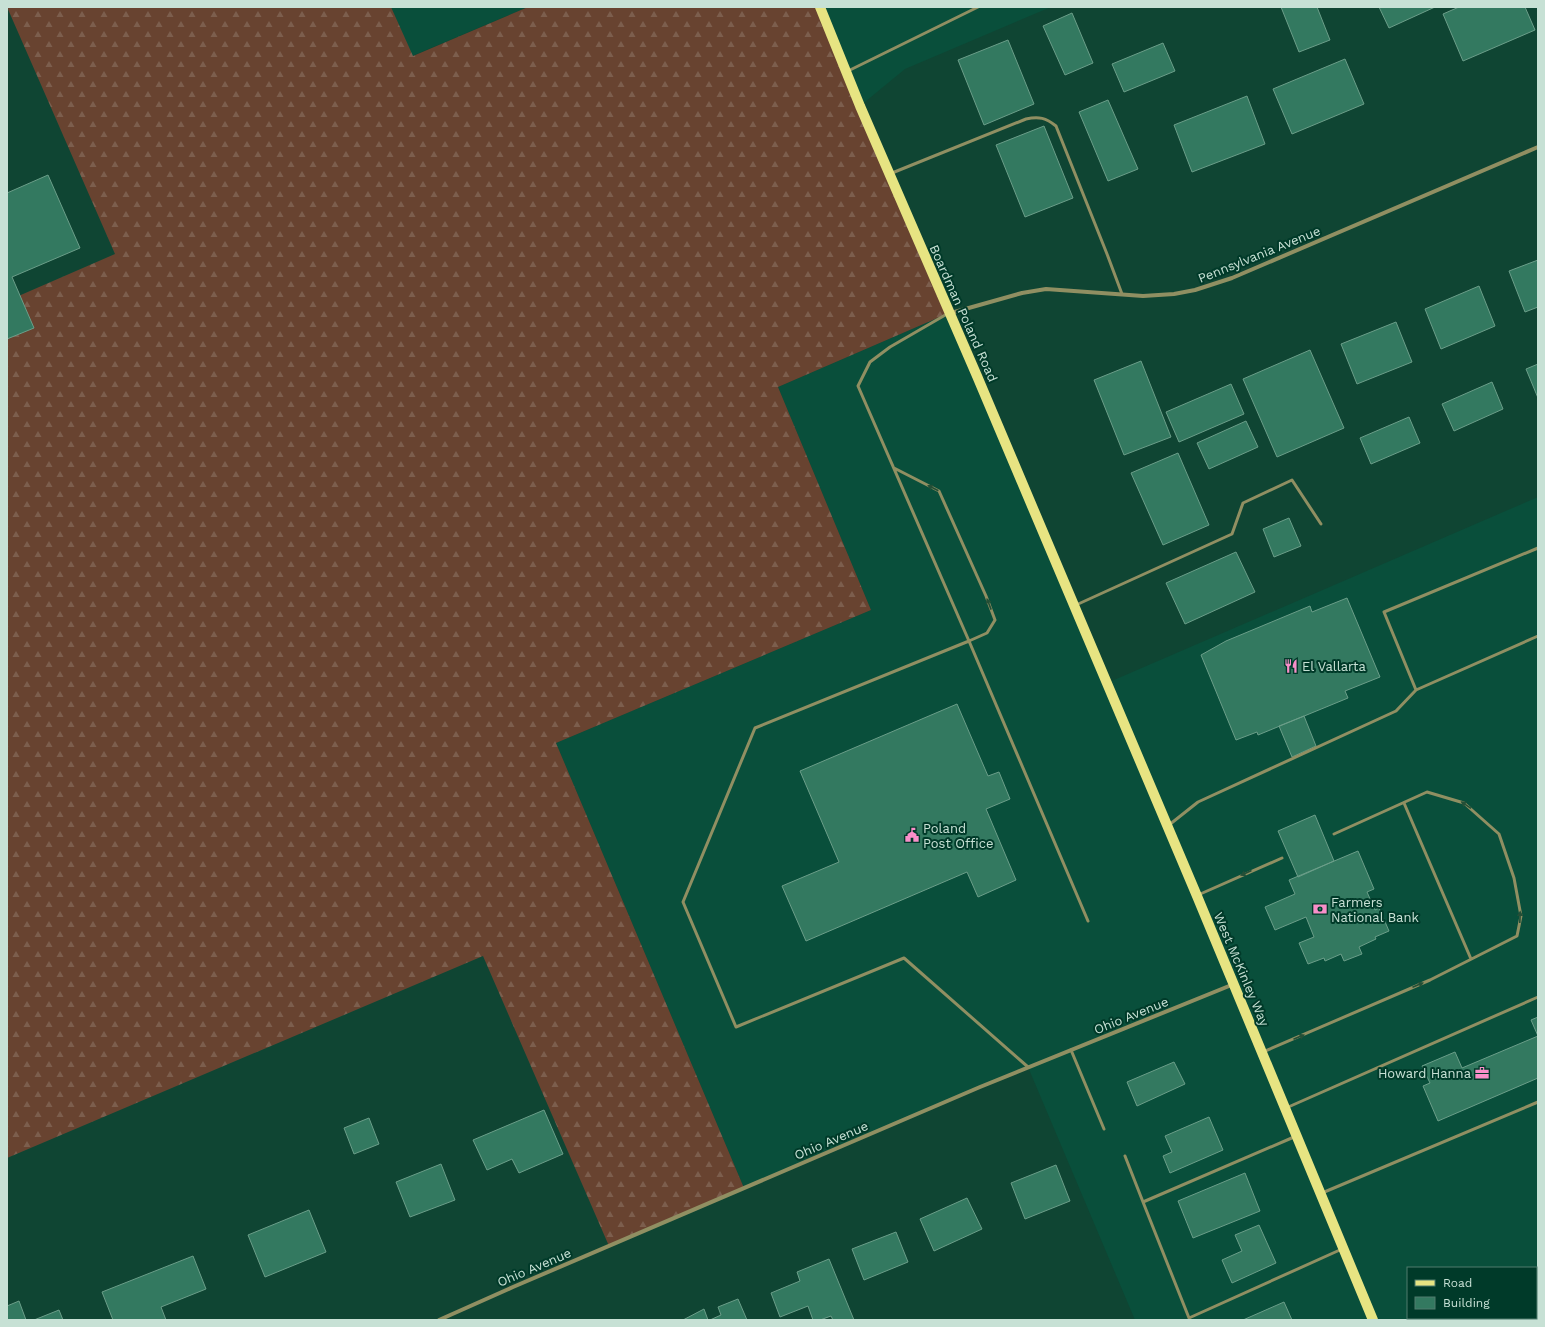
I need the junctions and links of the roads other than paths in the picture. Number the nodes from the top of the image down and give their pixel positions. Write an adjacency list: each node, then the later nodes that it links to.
1 (820, 7): 3 (main road, Boardman Poland Road)
2 (978, 7): 3 (lane)
3 (846, 72): 5 (main road, Boardman Poland Road)
4 (1538, 147): 6 (street, Pennsylvania Avenue)
5 (890, 174): 6 (lane); 7 (main road, Boardman Poland Road)
6 (1122, 294): 7 (street, Pennsylvania Avenue)
7 (949, 313): 8 (lane); 11 (main road, Boardman Poland Road)
8 (894, 468): 14 (lane); 14 (lane, one-way to 8)
9 (1321, 524): 11 (lane)
10 (1538, 548): 15 (lane)
11 (1074, 606): 12 (main road, Boardman Poland Road)
12 (1084, 630): 17 (main road, West McKinley Way)
13 (1538, 636): 15 (lane)
14 (969, 641): 21 (lane); 27 (lane)
15 (1416, 690): 17 (lane)
16 (1404, 803): 18 (lane); 22 (lane); 22 (lane, one-way to 16)
17 (1167, 826): 20 (main road, West McKinley Way)
18 (1334, 834)
19 (1282, 858): 20 (lane, one-way to 20)
20 (1197, 896): 23 (main road, West McKinley Way)
21 (1088, 921)
22 (1472, 959): 26 (lane, one-way to 22)
23 (1234, 984): 25 (street, Ohio Avenue); 26 (main road, West McKinley Way)
24 (1538, 997): 29 (lane)
25 (1071, 1050): 27 (street, Ohio Avenue); 30 (lane)
26 (1263, 1052): 29 (main road, West McKinley Way)
27 (1028, 1067): 36 (street, Ohio Avenue)
28 (1538, 1102): 33 (lane)
29 (1286, 1108): 31 (main road, West McKinley Way)
30 (1104, 1129)
31 (1297, 1136): 33 (main road, West McKinley Way); 34 (lane)
32 (1125, 1156): 34 (lane)
33 (1321, 1193): 35 (main road, West McKinley Way)
34 (1143, 1202): 35 (lane)
35 (1344, 1249): 37 (main road, West McKinley Way)
36 (439, 1320)
37 (1373, 1320)

